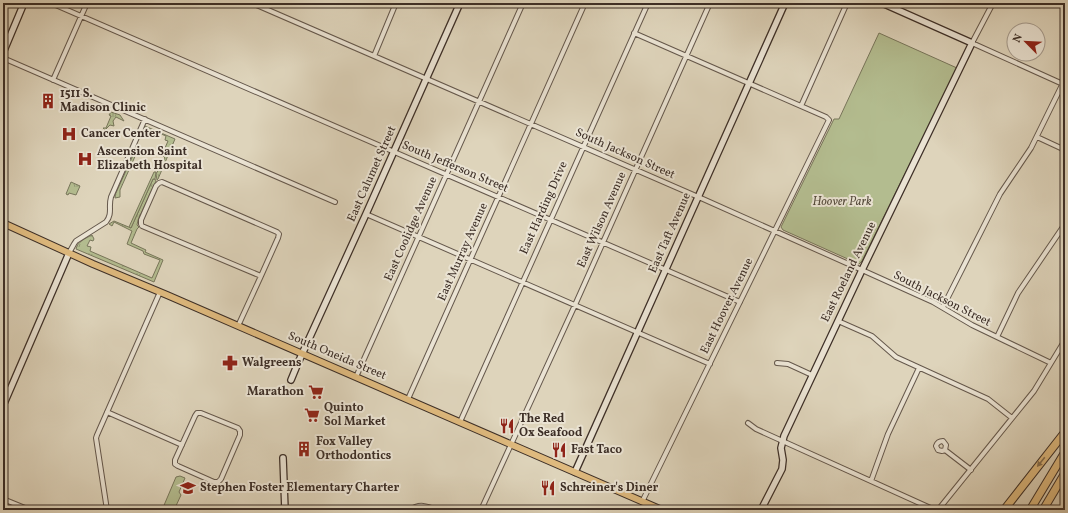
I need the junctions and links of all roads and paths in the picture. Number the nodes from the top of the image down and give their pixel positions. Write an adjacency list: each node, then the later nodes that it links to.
1 (24, 3): 18 (street)
2 (51, 3): 15 (street, South Jefferson Street)
3 (87, 3): 15 (street)
4 (252, 3): 19 (street, South Jackson Street)
5 (396, 3): 19 (street)
6 (460, 3): 22 (street, East Calumet Street)
7 (523, 3): 27 (street, East Coolidge Avenue)
8 (585, 3): 30 (street, East Murray Avenue)
9 (648, 3): 16 (street, East Harding Drive)
10 (710, 3): 20 (street, East Wilson Avenue)
11 (785, 3): 25 (street, East Taft Avenue)
12 (847, 3): 28 (street)
13 (882, 3): 17 (street)
14 (993, 3): 17 (street, East Roeland Avenue)
15 (81, 16): 24 (street); 34 (street, South Jefferson Street)
16 (634, 33): 20 (street); 32 (street, East Harding Drive)
17 (972, 43): 26 (street); 50 (street, East Roeland Avenue)
18 (3, 53)
19 (374, 56): 22 (street, South Jackson Street)
20 (686, 56): 25 (street); 35 (street, East Wilson Avenue)
21 (3, 58): 24 (street)
22 (426, 79): 27 (street, South Jackson Street); 34 (street, East Calumet Street)
23 (1065, 79): 26 (street)
24 (53, 80): 29 (street)
25 (749, 84): 28 (street); 38 (street, East Taft Avenue)
26 (1064, 85): 31 (street)
27 (479, 101): 30 (street, South Jackson Street); 36 (street, East Coolidge Avenue)
28 (801, 106): 44 (street, East Hoover Avenue)
29 (145, 119): 39 (street); 47 (street)
30 (531, 124): 32 (street, South Jackson Street); 37 (street, East Murray Avenue)
31 (1037, 137): 33 (street); 56 (street)
32 (583, 147): 35 (street, South Jackson Street); 41 (street, East Harding Drive)
33 (1065, 150)
34 (394, 152): 36 (street, South Jefferson Street); 40 (street, East Calumet Street)
35 (636, 170): 38 (street, South Jackson Street); 46 (street, East Wilson Avenue)
36 (446, 174): 37 (street, South Jefferson Street); 45 (street, East Coolidge Avenue)
37 (498, 197): 41 (street, South Jefferson Street); 48 (street, East Murray Avenue)
38 (698, 197): 44 (street, South Jackson Street); 49 (street, East Taft Avenue)
39 (335, 202)
40 (366, 214): 45 (street); 62 (street, East Calumet Street)
41 (550, 219): 46 (street, South Jefferson Street); 52 (street, East Harding Drive)
42 (3, 223): 47 (main road, South Oneida Street)
43 (1065, 224): 60 (street)
44 (776, 231): 50 (street, South Jackson Street); 54 (street, East Hoover Avenue)
45 (418, 236): 48 (street); 68 (street, East Coolidge Avenue)
46 (603, 242): 49 (street, South Jefferson Street); 55 (street, East Wilson Avenue)
47 (69, 253): 53 (main road, South Oneida Street); 71 (street)
48 (470, 259): 52 (street); 70 (street, East Murray Avenue)
49 (665, 270): 54 (street, South Jefferson Street); 59 (street, East Taft Avenue)
50 (862, 270): 56 (street, South Jackson Street); 57 (street, East Roeland Avenue)
51 (261, 276): 51 (street); 58 (street)
52 (523, 282): 55 (street); 74 (street, East Harding Drive)
53 (160, 292): 58 (main road, South Oneida Street); 72 (street)
54 (740, 302): 65 (street, East Hoover Avenue)
55 (575, 305): 59 (street); 79 (street, East Wilson Avenue)
56 (943, 308): 60 (street, South Jackson Street)
57 (838, 321): 66 (street); 67 (street, East Roeland Avenue)
58 (238, 326): 62 (main road, South Oneida Street)
59 (637, 332): 65 (street); 84 (street, East Taft Avenue)
60 (997, 337): 64 (street, South Jackson Street)
61 (1065, 340): 64 (street)
62 (302, 354): 68 (main road, South Oneida Street); 69 (street, East Calumet Street)
63 (777, 363): 67 (street)
64 (1051, 363): 73 (street)
65 (710, 364): 88 (street, East Hoover Avenue)
66 (919, 368): 73 (street); 86 (street)
67 (812, 375): 77 (street, East Roeland Avenue)
68 (356, 377): 70 (main road, South Oneida Street)
69 (291, 380)
70 (408, 399): 74 (main road, South Oneida Street)
71 (3, 406)
72 (106, 412): 78 (street); 90 (street)
73 (1012, 418): 83 (street)
74 (460, 422): 79 (main road, South Oneida Street)
75 (748, 423): 77 (street)
76 (1065, 432): 98 (highway, one-way to 98)
77 (782, 441): 86 (street); 96 (street, East Roeland Avenue)
78 (182, 445): 78 (street)
79 (511, 445): 84 (main road, South Oneida Street); 94 (street, East Wilson Avenue)
80 (945, 450): 83 (street)
81 (1065, 452): 99 (highway)
82 (283, 458): 91 (street)
83 (970, 470): 97 (street)
84 (575, 472): 88 (main road, South Oneida Street)
85 (1065, 473): 100 (highway)
86 (871, 481): 97 (street)
87 (3, 498): 89 (street)
88 (642, 502): 95 (main road, South Oneida Street)
89 (30, 510)
90 (107, 510)
91 (285, 510)
92 (410, 510): 93 (street)
93 (437, 510)
94 (481, 510)
95 (662, 510)
96 (761, 510)
97 (936, 510)
98 (1004, 510)
99 (1030, 510)
100 (1043, 510)

